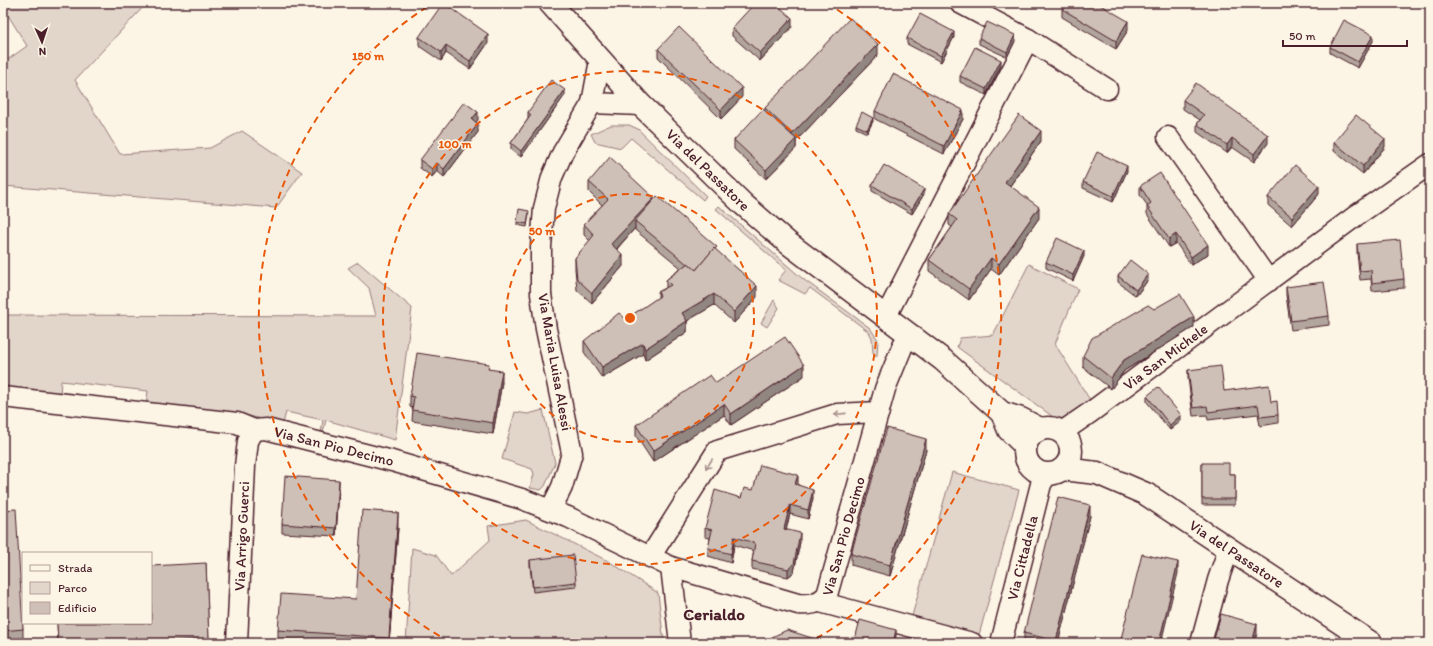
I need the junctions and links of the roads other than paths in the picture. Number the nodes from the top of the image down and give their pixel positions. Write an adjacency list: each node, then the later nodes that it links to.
1 (550, 3): 4 (street, Via del Passatore)
2 (960, 3): 3 (street)
3 (1028, 39): 5 (street); 11 (street)
4 (600, 60): 6 (street, Via Maria Luisa Alessi); 7 (street, Via del Passatore)
5 (1107, 89)
6 (592, 102): 7 (street); 22 (street, Via Maria Luisa Alessi)
7 (641, 105): 11 (street, Via del Passatore)
8 (1168, 137): 10 (street)
9 (1430, 164): 10 (street, Via San Michele)
10 (1269, 281): 18 (street, Via San Michele)
11 (886, 316): 12 (street, Via del Passatore)
12 (911, 335): 14 (street, Via San Pio Decimo); 15 (street, Via del Passatore)
13 (3, 397): 17 (street, Via San Pio Decimo)
14 (879, 412): 24 (street, one-way to 24); 26 (street, Via San Pio Decimo)
15 (1002, 413): 16 (street, Via del Passatore); 19 (street, Via del Passatore)
16 (1040, 429): 18 (street); 19 (street)
17 (254, 430): 22 (street, Via San Pio Decimo); 27 (street, Via Arrigo Guerci)
18 (1067, 439): 20 (street); 21 (street, Via del Passatore)
19 (1025, 446): 20 (street)
20 (1055, 472): 21 (street, Via del Passatore); 30 (street, Via Cittadella)
21 (1097, 473): 23 (street, Via del Passatore)
22 (552, 510): 24 (street, Via San Pio Decimo)
23 (1229, 548): 31 (street); 32 (street, Via del Passatore)
24 (650, 557): 25 (street, Via San Pio Decimo)
25 (671, 567): 26 (street, Via San Pio Decimo); 28 (street)
26 (820, 602): 29 (street)
27 (237, 643)
28 (680, 643)
29 (972, 643)
30 (1001, 643)
31 (1202, 643)
32 (1371, 643)

